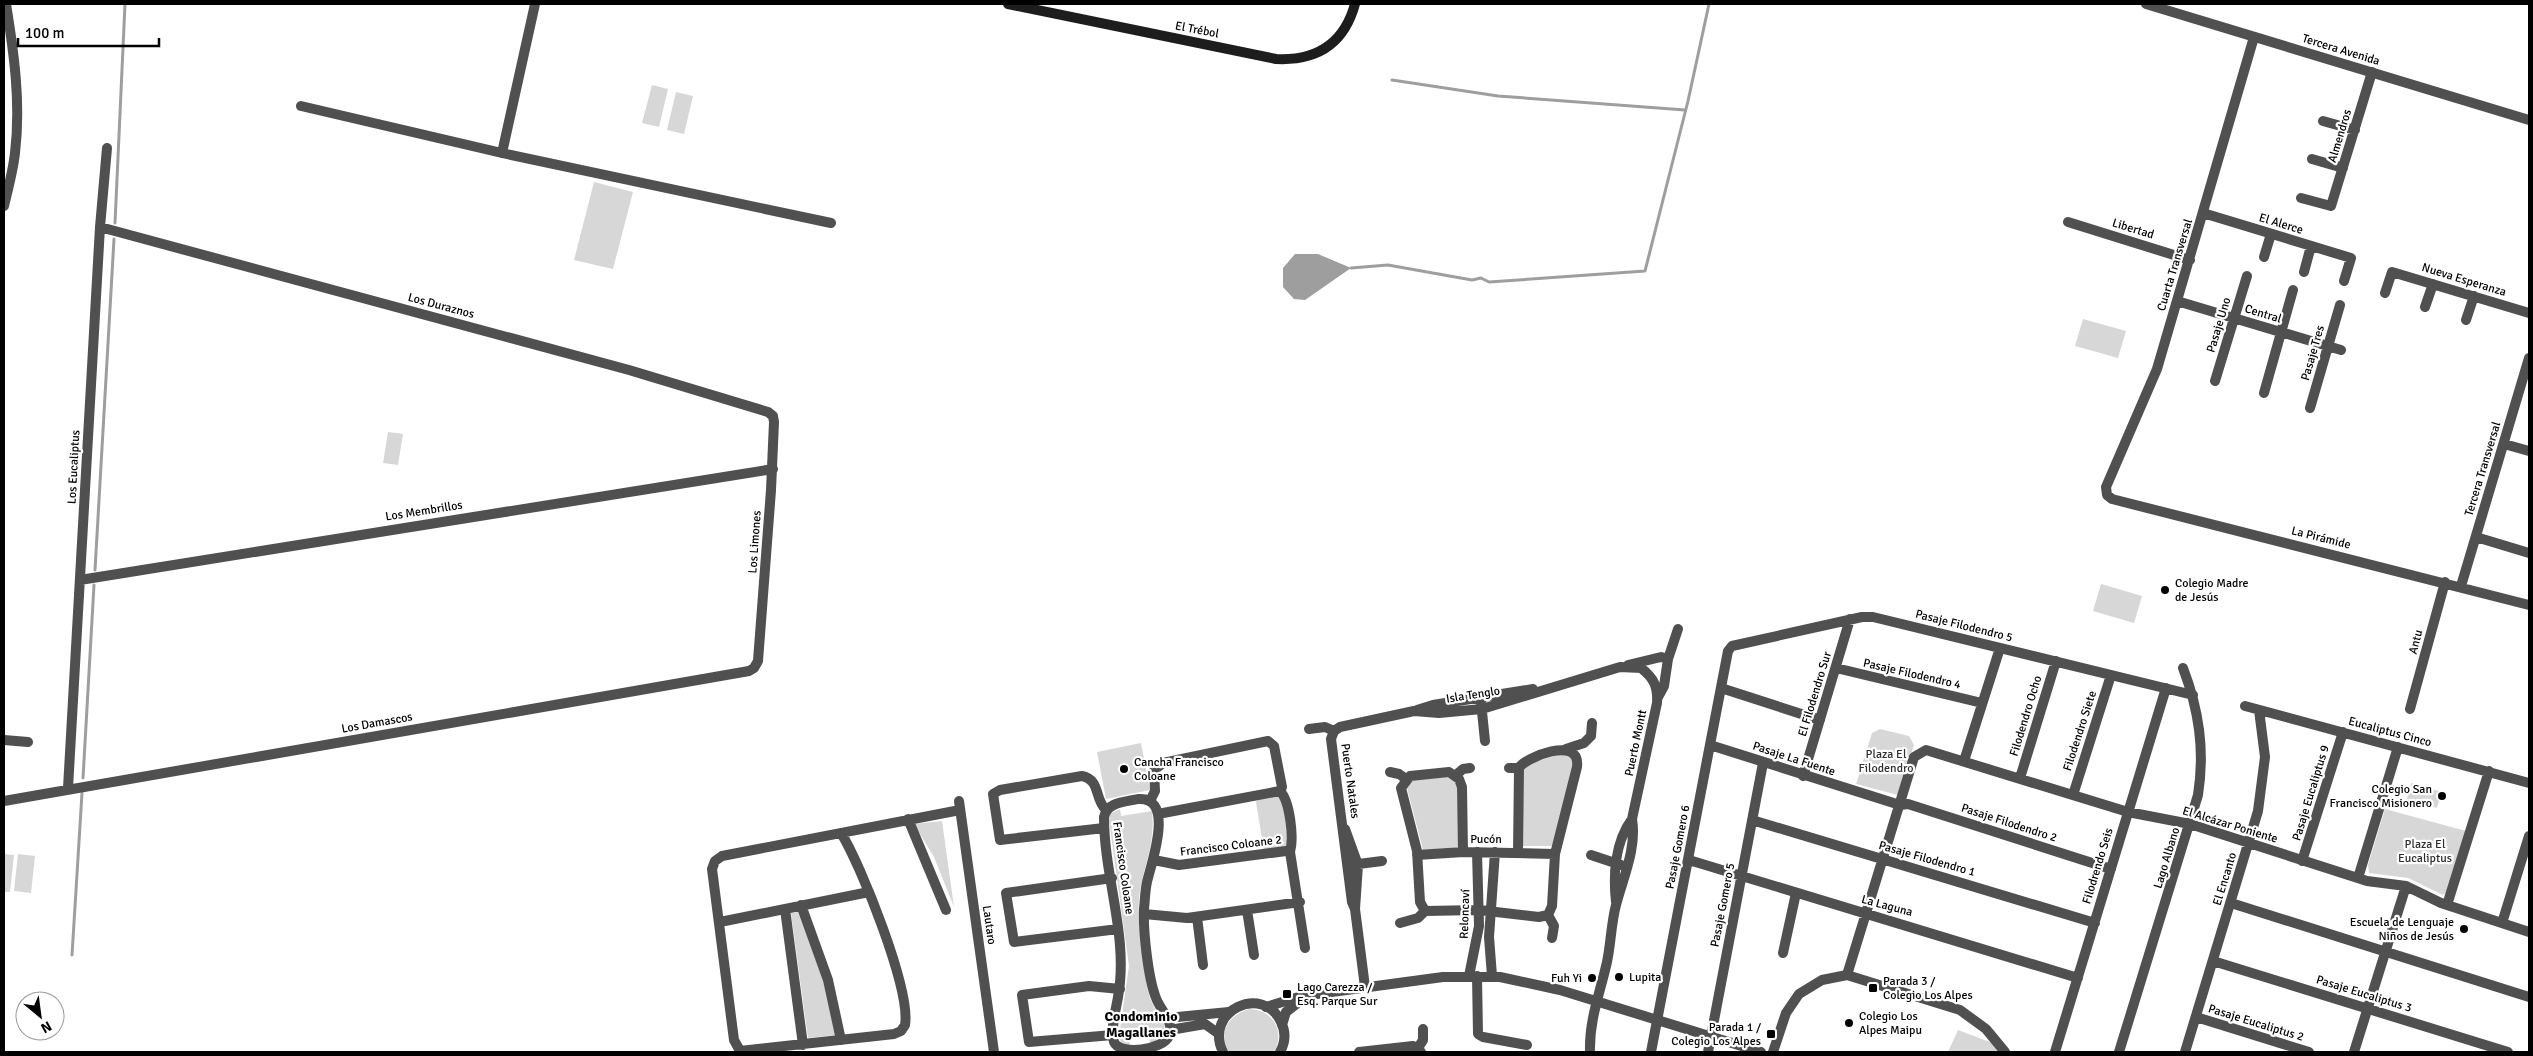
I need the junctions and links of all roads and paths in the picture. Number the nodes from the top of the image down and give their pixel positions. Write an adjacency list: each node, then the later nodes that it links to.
1 (6, 4): 18 (street)
2 (535, 4): 14 (street)
3 (1015, 4): 6 (main road, El Trébol)
4 (1355, 4): 6 (main road, El Trébol)
5 (2146, 4): 7 (street, Tercera Avenida)
6 (1035, 6)
7 (2254, 37): 8 (street, Tercera Avenida); 19 (street, Cuarta Transversal)
8 (2372, 72): 10 (street, Tercera Avenida); 12 (street, Almendros)
9 (301, 106): 14 (street)
10 (2529, 120)
11 (2323, 121): 12 (street)
12 (2354, 130): 16 (street, Almendros)
13 (107, 148): 22 (street, Los Eucaliptus)
14 (502, 153): 21 (street)
15 (2312, 159): 16 (street)
16 (2343, 168): 17 (street, Almendros)
17 (2301, 198)
18 (4, 206)
19 (2203, 213): 23 (street, El Alerce); 26 (street, Cuarta Transversal)
20 (2068, 222): 26 (street, Libertad)
21 (831, 223)
22 (100, 227): 48 (street, Los Duraznos); 55 (street, Los Eucaliptus)
23 (2271, 234): 24 (street, El Alerce); 25 (street)
24 (2311, 246): 27 (street); 29 (street, El Alerce)
25 (2264, 257)
26 (2190, 260): 34 (street, Cuarta Transversal)
27 (2304, 272)
28 (2247, 276): 38 (street, Pasaje Uno)
29 (2344, 281)
30 (2434, 284): 32 (street, Nueva Esperanza); 33 (street, Nueva Esperanza); 36 (street)
31 (2293, 290): 40 (street)
32 (2385, 293)
33 (2474, 296): 37 (street, Nueva Esperanza); 39 (street)
34 (2177, 301): 38 (street, Central); 52 (street, Cuarta Transversal)
35 (2340, 305): 41 (street, Pasaje Tres)
36 (2425, 307)
37 (2529, 313)
38 (2234, 318): 40 (street, Central); 44 (street, Pasaje Uno)
39 (2466, 320)
40 (2281, 332): 41 (street, Central); 46 (street)
41 (2328, 346): 42 (street, Central); 47 (street, Pasaje Tres)
42 (2341, 350)
43 (2529, 358): 45 (street, Tercera Transversal)
44 (2215, 382)
45 (2526, 384): 49 (street, Tercera Transversal)
46 (2264, 393)
47 (2310, 408)
48 (773, 416): 51 (street, Los Limones)
49 (2504, 444): 50 (street); 53 (street, Tercera Transversal)
50 (2529, 451)
51 (773, 469): 55 (street, Los Membrillos); 66 (street, Los Limones)
52 (2107, 495): 56 (street, La Pirámide)
53 (2476, 538): 54 (street); 57 (street, Tercera Transversal)
54 (2529, 553)
55 (80, 580): 105 (street, Los Eucaliptus)
56 (2445, 582): 57 (street, La Pirámide); 79 (street, Antu)
57 (2461, 586): 58 (street, La Pirámide)
58 (2529, 606)
59 (1850, 620): 61 (street, Pasaje Filodendro 5); 62 (street, Pasaje Filodendro 5); 67 (street, El Filodendro Sur)
60 (1678, 629): 63 (street)
61 (1730, 648): 70 (street, Pasaje Gomero 6)
62 (2000, 648): 64 (street, Pasaje Filodendro 5); 76 (street)
63 (1668, 659): 65 (street, Isla Tenglo); 75 (street)
64 (2056, 661): 69 (street, Pasaje Filodendro 5); 102 (street, Filodendro Ocho)
65 (1627, 665): 72 (street, Isla Tenglo); 75 (street, Puerto Montt)
66 (754, 668): 105 (street, Los Damascos)
67 (1836, 668): 76 (street, Pasaje Filodendro 4); 82 (street, El Filodendro Sur)
68 (2183, 668): 73 (street, Lago Albano)
69 (2111, 675): 71 (street, Pasaje Filodendro 5); 107 (street, Filodendro Siete)
70 (1721, 688): 82 (street); 91 (street, Pasaje Gomero 6)
71 (2166, 688): 73 (street, Pasaje Filodendro 5); 112 (street, Filodrendo Seis)
72 (1541, 689): 74 (street); 78 (street, Isla Tenglo)
73 (2193, 695): 117 (street, Lago Albano)
74 (1480, 697): 78 (street); 81 (street)
75 (1658, 698): 115 (street, Puerto Montt)
76 (1982, 703): 94 (street)
77 (2245, 706): 80 (street, Eucaliptus Cinco)
78 (1482, 708): 81 (street, Isla Tenglo); 88 (street)
79 (2410, 708)
80 (2258, 710): 85 (street, Eucaliptus Cinco); 122 (street, El Encanto)
81 (1414, 711): 86 (street, Isla Tenglo)
82 (1820, 720): 101 (street, El Filodendro Sur)
83 (1592, 723): 90 (street)
84 (1309, 729): 86 (street)
85 (2343, 732): 92 (street, Eucaliptus Cinco); 135 (street, Pasaje Eucaliptus 9)
86 (1333, 735): 118 (street, Puerto Natales)
87 (4, 740): 89 (street)
88 (1486, 741)
89 (28, 742)
90 (1584, 743): 93 (street); 95 (street)
91 (1710, 746): 96 (street, Pasaje La Fuente); 134 (street, Pasaje Gomero 6)
92 (2398, 747): 98 (street, Eucaliptus Cinco); 143 (street)
93 (1566, 749): 95 (street); 127 (street)
94 (1964, 761): 102 (street, El Alcázar Poniente); 110 (street, El Alcázar Poniente)
95 (1578, 762): 128 (street)
96 (1763, 763): 101 (street, Pasaje La Fuente); 116 (street, Pasaje Gomero 5)
97 (1470, 768): 100 (street)
98 (2489, 771): 104 (street, Eucaliptus Cinco); 151 (street)
99 (1390, 772): 103 (street)
100 (1456, 775): 103 (street); 124 (street)
101 (1803, 776): 110 (street, Pasaje La Fuente)
102 (2020, 778): 107 (street, El Alcázar Poniente)
103 (1406, 779): 129 (street)
104 (2529, 783)
105 (68, 788): 108 (street, Los Damascos)
106 (1280, 791): 109 (street); 113 (street); 123 (street)
107 (2073, 795): 112 (street, El Alcázar Poniente)
108 (4, 801)
109 (1150, 801): 111 (street, Francisco Coloane); 113 (street)
110 (1900, 805): 131 (street); 140 (street, Pasaje Filodendro 2)
111 (1106, 810): 119 (street, Francisco Coloane); 119 (street)
112 (2128, 812): 117 (street, El Alcázar Poniente); 140 (street, Filodrendo Seis)
113 (1158, 814): 132 (street, Francisco Coloane)
114 (908, 819): 120 (street); 154 (street); 204 (street, Lautaro)
115 (1632, 819): 136 (street, Puerto Montt); 139 (street, Puerto Montt)
116 (1752, 820): 131 (street, Pasaje Filodendro 1); 141 (street, Pasaje Gomero 5)
117 (2190, 824): 122 (street, El Alcázar Poniente); 214 (street, Lago Albano)
118 (1343, 827): 137 (street, Puerto Natales); 138 (street, Puerto Natales)
119 (1104, 828): 142 (street, Francisco Coloane)
120 (841, 833): 145 (street); 163 (street)
121 (2529, 836): 166 (street)
122 (2250, 843): 135 (street, El Alcázar Poniente); 148 (street, El Encanto)
123 (1290, 852): 132 (street, Francisco Coloane 2); 147 (street, Francisco Coloane 2)
124 (1463, 852): 125 (street, Pucón); 129 (street, Pucón)
125 (1477, 852): 126 (street, Pucón); 156 (street, Reloncaví)
126 (1495, 852): 127 (street, Pucón); 158 (street, Reloncaví)
127 (1518, 852): 128 (street, Pucón)
128 (1555, 854): 161 (street)
129 (1417, 855): 157 (street)
130 (1591, 855): 136 (street)
131 (1884, 859): 159 (street); 165 (street, Pasaje Filodendro 1)
132 (1154, 860): 160 (street, Francisco Coloane)
133 (1382, 860): 137 (street)
134 (1688, 860): 141 (street, La Laguna); 190 (street, Pasaje Gomero 6)
135 (2302, 860): 143 (street, El Alcázar Poniente)
136 (1616, 864): 139 (street); 149 (street, Puerto Montt)
137 (1358, 865): 138 (street); 153 (street, Puerto Natales)
138 (1346, 866): 153 (street, Puerto Natales)
139 (1627, 867): 149 (street, Puerto Montt)
140 (2111, 869): 165 (street, Filodrendo Seis)
141 (1742, 876): 146 (street, La Laguna); 196 (street, Pasaje Gomero 5)
142 (1112, 878): 167 (street, Francisco Coloane); 167 (street)
143 (2358, 878): 144 (street, El Alcázar Poniente)
144 (2406, 886): 151 (street, El Alcázar Poniente); 171 (street)
145 (869, 892): 150 (street); 197 (street)
146 (1796, 892): 159 (street, La Laguna); 172 (street)
147 (1300, 902): 155 (street); 170 (street, Francisco Coloane 2)
148 (2231, 903): 171 (street); 174 (street, El Encanto)
149 (1616, 904): 184 (street, Puerto Montt)
150 (801, 905): 152 (street); 197 (street)
151 (2447, 905): 166 (street, El Alcázar Poniente)
152 (785, 908): 163 (street); 199 (street)
153 (1355, 909): 180 (street, Puerto Natales)
154 (946, 910)
155 (1247, 910): 162 (street); 173 (street)
156 (1479, 910): 157 (street); 158 (street); 177 (street, Reloncaví)
157 (1425, 911): 164 (street)
158 (1490, 911): 161 (street); 178 (street, Reloncaví)
159 (1867, 913): 176 (street); 179 (street, La Laguna)
160 (1144, 914): 162 (street); 189 (street, Francisco Coloane)
161 (1548, 915): 169 (street)
162 (1197, 917): 175 (street)
163 (720, 922): 199 (street)
164 (1400, 923)
165 (2095, 923): 179 (street, Filodrendo Seis)
166 (2502, 923): 168 (street, El Alcázar Poniente)
167 (1118, 929): 181 (street, Francisco Coloane)
168 (2529, 932)
169 (1552, 938)
170 (1305, 948)
171 (2385, 952): 183 (street); 186 (street)
172 (1784, 953)
173 (1254, 955)
174 (2213, 960): 186 (street, Pasaje Eucaliptus 3); 188 (street, El Encanto)
175 (1203, 965)
176 (1847, 975): 211 (street); 212 (street)
177 (1473, 976): 178 (street); 180 (street); 198 (street, Reloncaví)
178 (1492, 976): 184 (street)
179 (2078, 978): 213 (street, Filodrendo Seis)
180 (1365, 988): 182 (street)
181 (1120, 989): 195 (street, Francisco Coloane); 195 (street)
182 (1312, 995): 185 (street); 191 (street)
183 (2529, 996)
184 (1596, 1001): 190 (street); 207 (street, Puerto Montt)
185 (1266, 1007): 187 (street); 191 (street)
186 (2367, 1008): 217 (street); 218 (street, Pasaje Eucaliptus 3)
187 (1229, 1012): 189 (street); 194 (street)
188 (2196, 1017): 215 (street, El Encanto); 216 (street, Pasaje Eucaliptus 2)
189 (1167, 1018): 193 (street, Francisco Coloane)
190 (1658, 1020): 196 (street); 208 (street, Pasaje Gomero 6)
191 (1282, 1025): 205 (street)
192 (1423, 1029): 203 (street)
193 (1170, 1030): 194 (street); 201 (street, Francisco Coloane)
194 (1219, 1034): 202 (street)
195 (1114, 1035): 200 (street, Francisco Coloane)
196 (1711, 1036): 209 (street, Pasaje Gomero 5); 210 (street)
197 (841, 1040): 199 (street)
198 (1527, 1045)
199 (809, 1047)
200 (1115, 1049): 201 (street, Francisco Coloane)
201 (1161, 1049)
202 (1221, 1050)
203 (1420, 1050): 206 (street)
204 (994, 1052)
205 (1280, 1052)
206 (1361, 1052)
207 (1590, 1052)
208 (1652, 1052)
209 (1708, 1052)
210 (1761, 1052)
211 (1773, 1052)
212 (2005, 1052)
213 (2055, 1052)
214 (2119, 1052)
215 (2185, 1052)
216 (2308, 1052)
217 (2354, 1052)
218 (2508, 1052)

